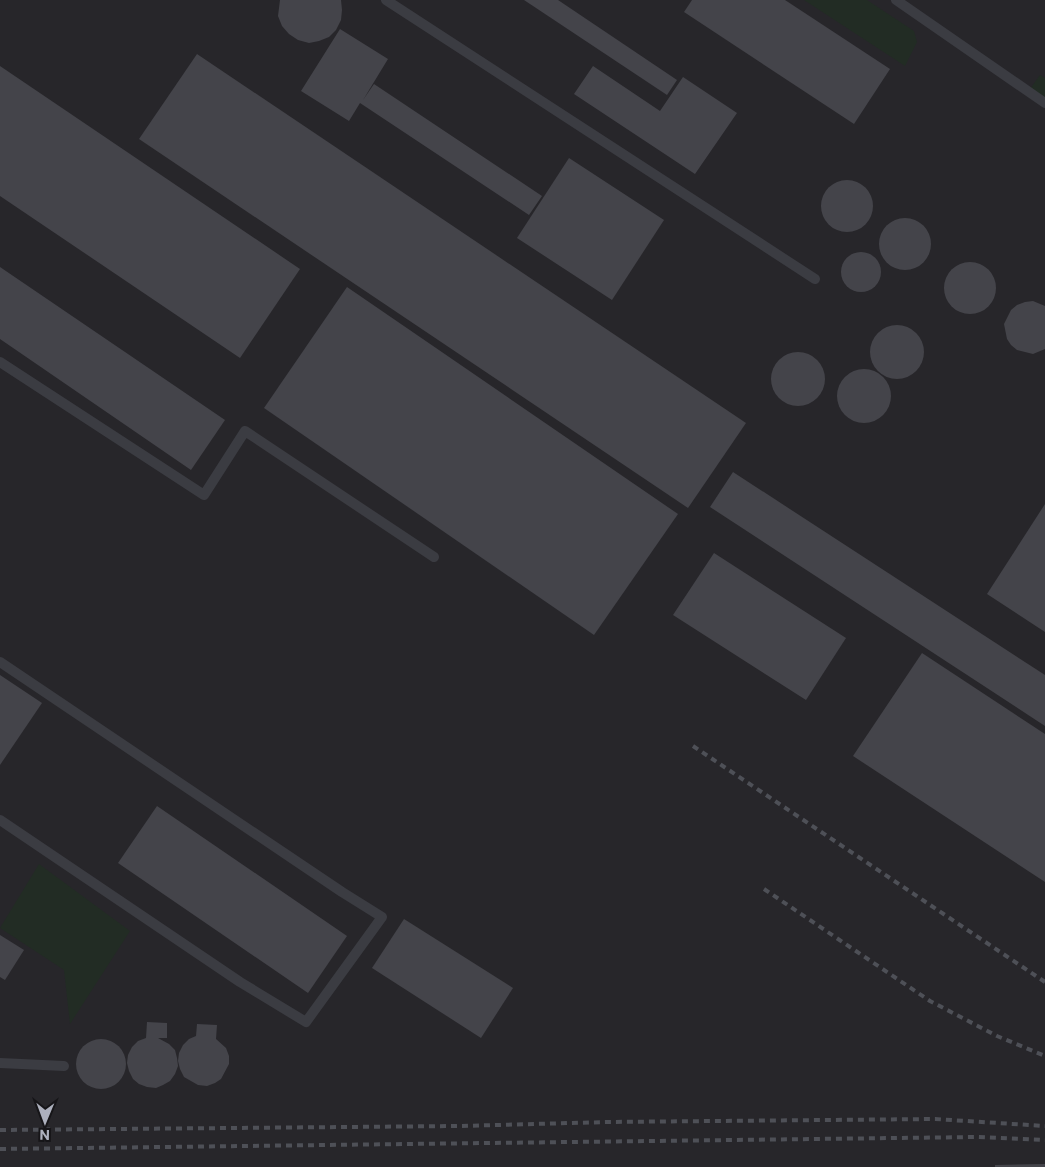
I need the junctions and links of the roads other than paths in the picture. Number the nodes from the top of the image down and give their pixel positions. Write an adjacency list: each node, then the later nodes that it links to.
1 (386, 0): 4 (lane)
2 (896, 0): 3 (lane)
3 (1045, 103)
4 (816, 279)
5 (0, 362): 6 (lane)
6 (434, 557)
7 (0, 662): 8 (lane)
8 (0, 820)
9 (0, 1063): 10 (lane)
10 (64, 1066)

